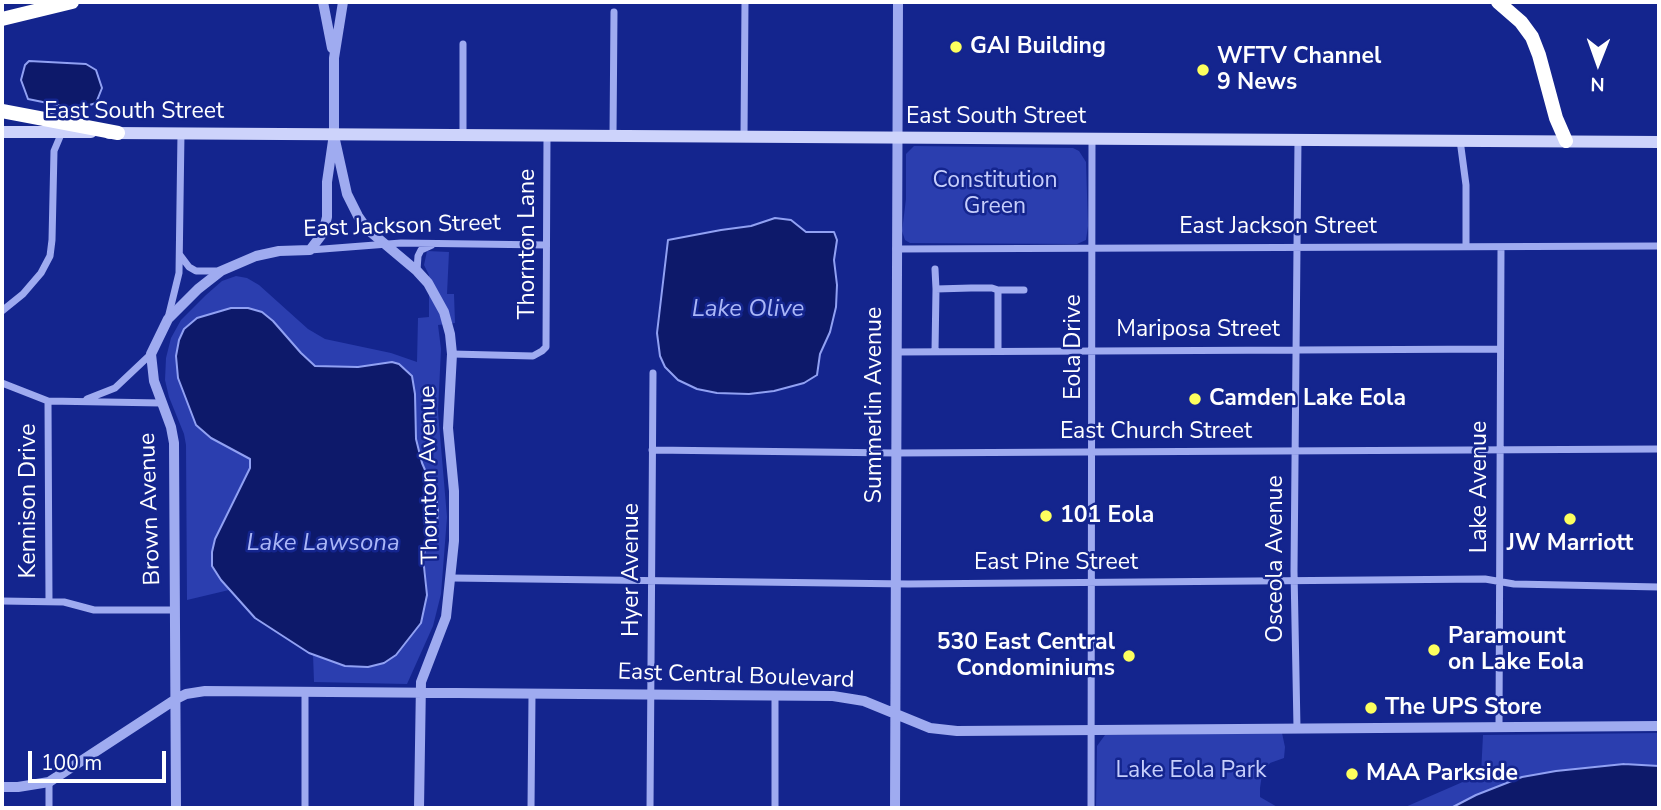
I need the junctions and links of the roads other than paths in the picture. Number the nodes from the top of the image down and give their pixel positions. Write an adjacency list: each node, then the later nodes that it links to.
1 (72, 2): 8 (highway)
2 (323, 2): 10 (street)
3 (343, 2): 10 (street)
4 (745, 2): 20 (street)
5 (898, 2): 21 (street, Summerlin Avenue)
6 (1498, 2): 25 (highway)
7 (614, 12): 19 (street)
8 (2, 19)
9 (463, 44): 17 (street)
10 (334, 58): 16 (street)
11 (2, 111): 14 (highway)
12 (2, 132): 13 (main road, East South Street)
13 (62, 132): 14 (main road, East South Street); 44 (street)
14 (118, 133): 15 (main road, East South Street)
15 (181, 133): 16 (main road, East South Street); 37 (street)
16 (334, 134): 17 (main road, East South Street); 27 (street, Thornton Avenue); 36 (street)
17 (463, 135): 18 (main road, East South Street)
18 (547, 136): 19 (main road, East South Street); 29 (street, Thornton Lane)
19 (613, 136): 20 (main road, East South Street)
20 (744, 137): 21 (main road, East South Street)
21 (897, 138): 22 (main road, East South Street); 35 (street, Summerlin Avenue)
22 (1092, 138): 23 (main road, East South Street); 34 (street, Eola Drive)
23 (1298, 139): 24 (main road, East South Street); 31 (street, Osceola Avenue)
24 (1460, 140): 25 (main road, East South Street); 32 (street)
25 (1566, 141): 26 (main road, East South Street)
26 (1659, 142)
27 (385, 244): 28 (street, East Jackson Street); 36 (street, East Jackson Street); 40 (street, Thornton Avenue)
28 (440, 244): 29 (street, East Jackson Street); 40 (street)
29 (546, 245): 53 (street, Thornton Lane)
30 (1659, 246): 33 (street, East Jackson Street)
31 (1297, 247): 32 (street, East Jackson Street); 34 (street, East Jackson Street); 46 (street, Osceola Avenue)
32 (1466, 247): 33 (street, East Jackson Street)
33 (1501, 247): 47 (street, Lake Avenue)
34 (1093, 248): 35 (street, East Jackson Street); 48 (street, Eola Drive)
35 (896, 249): 51 (street, Summerlin Avenue)
36 (310, 250): 39 (street, East Jackson Street)
37 (179, 255): 39 (street); 45 (street)
38 (935, 269): 41 (street)
39 (221, 271): 45 (street, East Jackson Street)
40 (417, 271): 53 (street, Thornton Avenue)
41 (936, 289): 42 (street); 49 (street)
42 (998, 290): 43 (street); 50 (street)
43 (1024, 290)
44 (2, 312)
45 (168, 319): 52 (street)
46 (1296, 349): 47 (street, Mariposa Street); 48 (street, Mariposa Street); 62 (street, Osceola Avenue)
47 (1500, 349): 61 (street, Lake Avenue)
48 (1093, 350): 50 (street, Mariposa Street); 63 (street, Eola Drive)
49 (935, 351): 50 (street, Mariposa Street); 51 (street, Mariposa Street)
50 (998, 351)
51 (896, 352): 64 (street, Summerlin Avenue)
52 (151, 354): 57 (street); 58 (street, Brown Avenue)
53 (452, 354): 65 (street, Thornton Avenue)
54 (653, 373): 60 (street, Hyer Avenue)
55 (2, 383): 56 (street)
56 (48, 401): 57 (street); 73 (street, Kennison Drive)
57 (79, 401): 58 (street)
58 (161, 403): 74 (street, Brown Avenue)
59 (1659, 449): 61 (street, East Church Street)
60 (652, 450): 64 (street, East Church Street); 66 (street, Hyer Avenue)
61 (1499, 450): 62 (street, East Church Street); 69 (street, Lake Avenue)
62 (1296, 451): 63 (street, East Church Street); 68 (street, Osceola Avenue)
63 (1093, 452): 64 (street, East Church Street); 67 (street, Eola Drive)
64 (896, 453): 70 (street, Summerlin Avenue)
65 (452, 578): 66 (street, East Pine Street); 76 (street, Thornton Avenue)
66 (650, 580): 70 (street, East Pine Street); 77 (street, Hyer Avenue)
67 (1091, 582): 68 (street, East Pine Street); 70 (street, East Pine Street); 85 (street, Eola Drive)
68 (1294, 582): 69 (street, East Pine Street); 84 (street, Osceola Avenue)
69 (1499, 582): 71 (street, East Pine Street); 83 (street, Lake Avenue)
70 (894, 584): 81 (street, Summerlin Avenue)
71 (1659, 587)
72 (2, 601): 73 (street)
73 (49, 601): 74 (street)
74 (175, 610): 80 (street, Brown Avenue)
75 (305, 692): 76 (street, East Central Boulevard); 80 (street, East Central Boulevard); 90 (street)
76 (420, 693): 78 (street, East Central Boulevard); 91 (street, Thornton Avenue)
77 (651, 694): 78 (street, East Central Boulevard); 79 (street, East Central Boulevard); 93 (street, Hyer Avenue)
78 (532, 695): 92 (street)
79 (775, 695): 81 (street, East Central Boulevard); 94 (street)
80 (176, 699): 86 (street, East Central Boulevard); 89 (street, Brown Avenue)
81 (896, 714): 85 (street, East Central Boulevard); 95 (street, Summerlin Avenue)
82 (1659, 726): 83 (street, East Central Boulevard)
83 (1499, 727): 84 (street, East Central Boulevard)
84 (1297, 728): 85 (street, East Central Boulevard)
85 (1091, 729): 96 (street, Eola Drive)
86 (49, 782): 87 (street, East Central Boulevard); 88 (street)
87 (2, 787)
88 (49, 808)
89 (176, 808)
90 (305, 808)
91 (419, 808)
92 (531, 808)
93 (650, 808)
94 (775, 808)
95 (895, 808)
96 (1091, 808)

